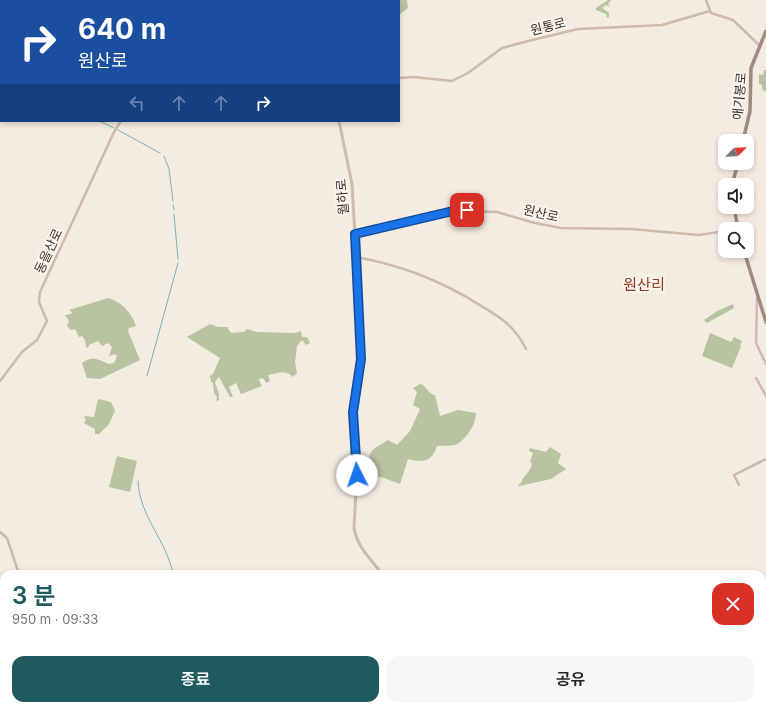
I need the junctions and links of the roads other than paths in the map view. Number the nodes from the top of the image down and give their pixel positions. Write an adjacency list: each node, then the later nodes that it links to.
1 (706, 0): 2 (street)
2 (710, 11): 4 (street); 5 (street, 원통로)
3 (766, 31): 4 (main road, 애기봉로)
4 (760, 46): 8 (main road, 애기봉로)
5 (400, 78)
6 (120, 122): 20 (street, 동을산로)
7 (339, 122): 10 (street, 월하로)
8 (745, 134)
9 (718, 232): 10 (street, 원산로)
10 (355, 234): 11 (street, 월하로)
11 (356, 257): 17 (street); 26 (street, 월하로)
12 (746, 258): 13 (main road)
13 (757, 298): 15 (main road); 18 (street)
14 (766, 308): 15 (street)
15 (761, 310): 16 (main road)
16 (766, 322)
17 (526, 349)
18 (766, 364)
19 (756, 378): 21 (street)
20 (0, 381)
21 (766, 396)
22 (766, 459): 23 (street)
23 (739, 485)
24 (0, 532): 25 (street)
25 (18, 570)
26 (379, 570)

